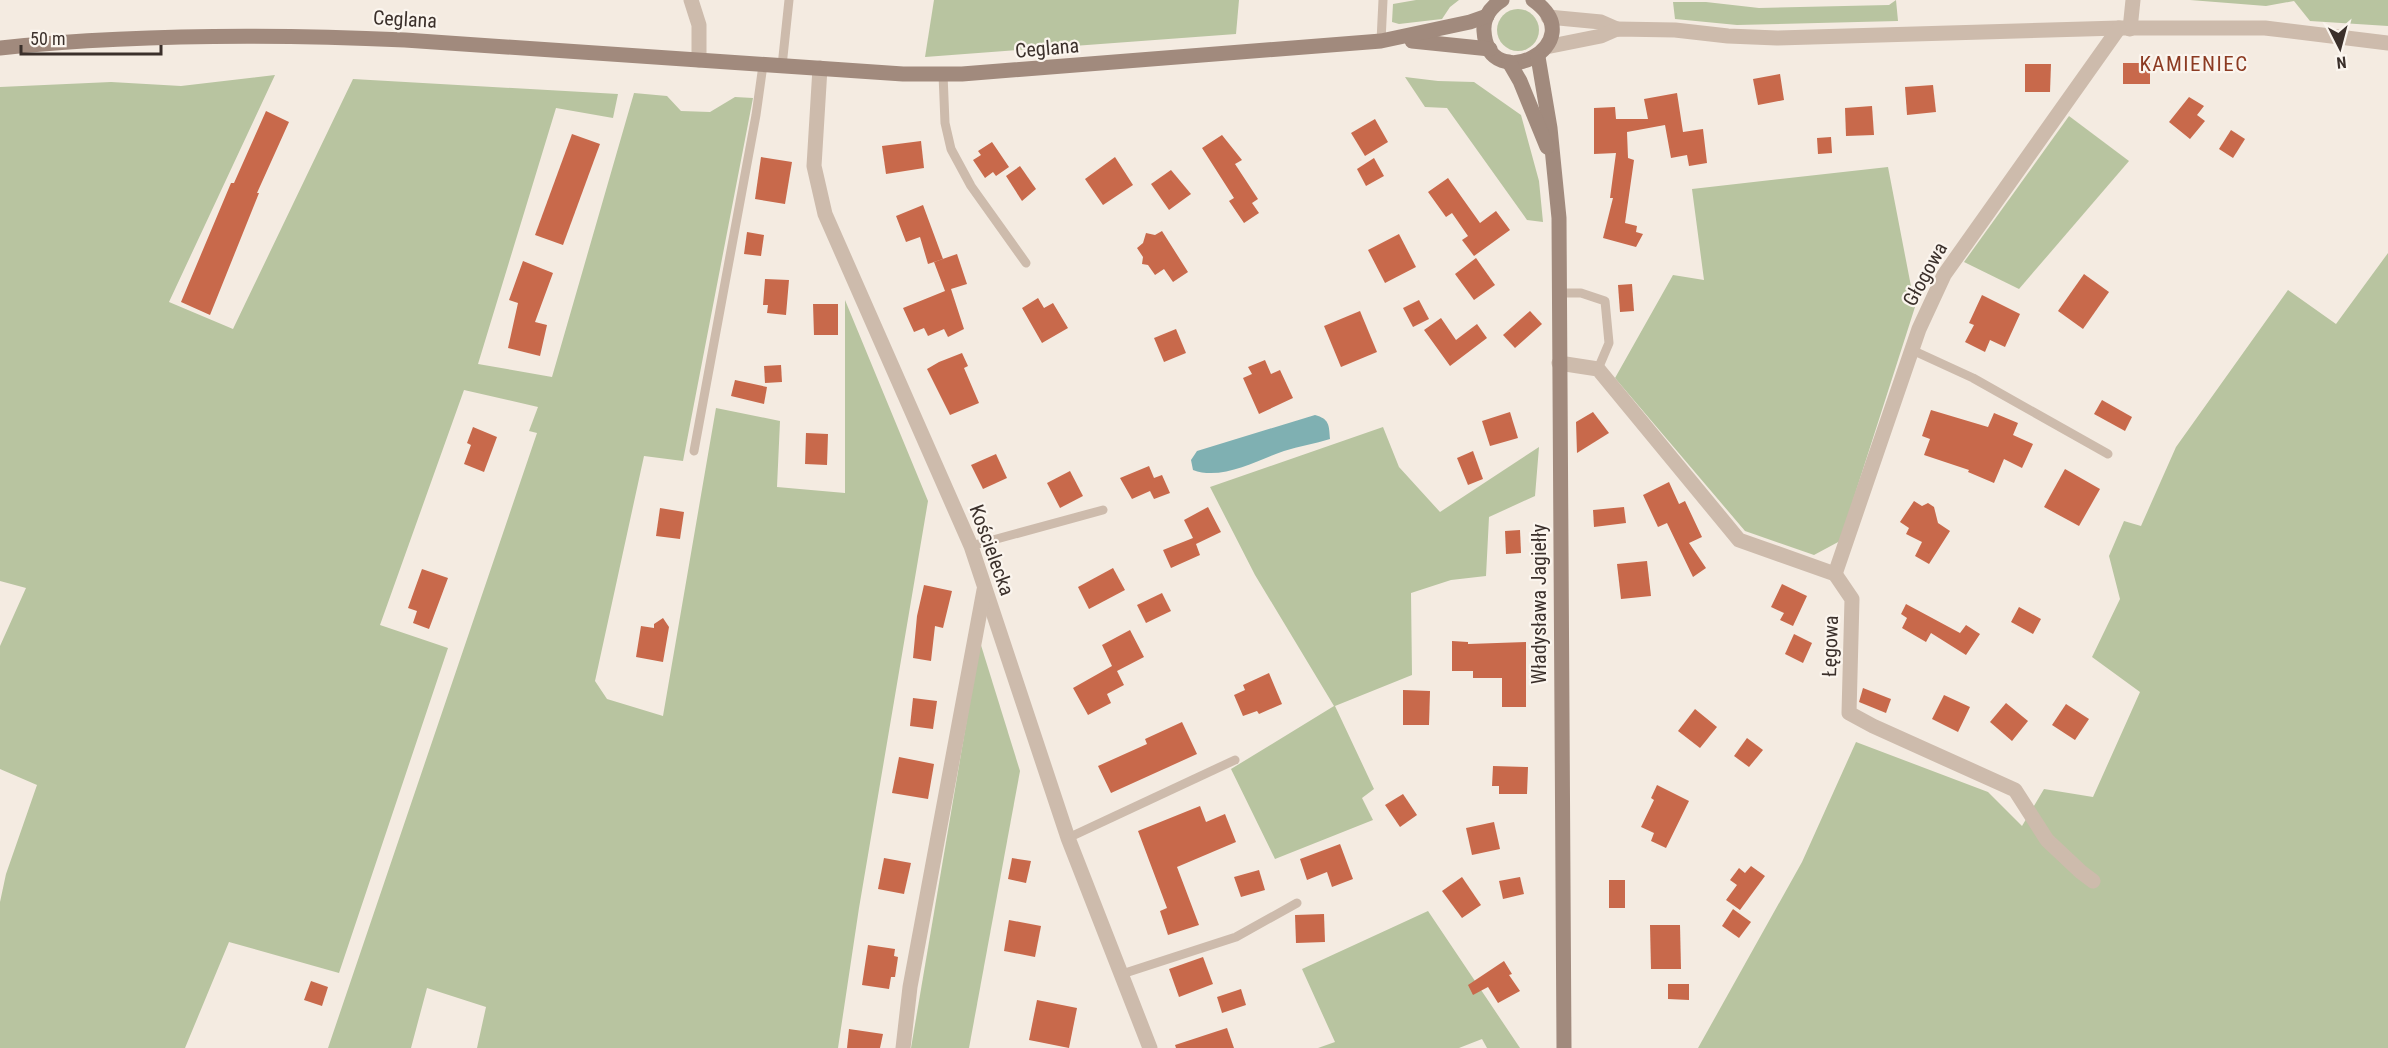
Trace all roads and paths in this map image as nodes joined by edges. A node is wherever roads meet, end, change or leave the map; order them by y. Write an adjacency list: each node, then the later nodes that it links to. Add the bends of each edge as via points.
1 (691, 0): 16 (street, via 699,26)
2 (789, 0): 19 (lane)
3 (1383, 0): 11 (lane)
4 (1502, 0): 7 (street)
5 (2133, 0): 9 (street)
6 (1541, 6): 8 (street); 15 (street, Władysława Jagiełły, via 1551,27)
7 (1487, 16): 10 (street, Ceglana); 14 (street, via 1484,27)
8 (1617, 29): 9 (street, via 1777,38); 15 (street)
9 (2125, 29): 12 (street, via 2265,28); 25 (street, Głogowa, via 1944,275)
10 (1397, 39): 11 (street, Ceglana); 14 (street, Ceglana)
11 (1381, 41): 21 (street, Ceglana)
12 (2388, 43)
13 (0, 48): 16 (street, Ceglana, via 165,38 324,37)
14 (1490, 49): 17 (street)
15 (1542, 52): 17 (street, via 1529,61); 22 (street, Władysława Jagiełły)
16 (699, 60): 18 (street, Ceglana)
17 (1509, 62): 22 (street, Władysława Jagiełły)
18 (763, 65): 19 (street, Ceglana); 28 (lane)
19 (782, 66): 20 (street, Ceglana)
20 (820, 68): 21 (street, Ceglana); 31 (street, Kościelecka, via 814,166 825,214)
21 (943, 74): 23 (lane, via 945,123 951,149 971,186)
22 (1553, 160): 24 (street, Władysława Jagiełły, via 1559,218)
23 (1026, 263)
24 (1559, 293): 26 (street, Władysława Jagiełły); 27 (lane, via 1581,293 1605,301 1609,343)
25 (1912, 350): 29 (lane, via 1973,378); 32 (street, Głogowa)
26 (1558, 363): 27 (street); 41 (street, Władysława Jagiełły)
27 (1598, 369): 32 (street, via 1739,540)
28 (694, 451)
29 (2108, 454)
30 (1103, 510): 31 (lane)
31 (971, 546): 33 (street, Kościelecka)
32 (1835, 574): 36 (street, Łęgowa, via 1852,599 1849,713 2014,790 2047,840)
33 (985, 587): 35 (street, Kościelecka); 39 (street, via 910,987)
34 (1235, 760): 35 (lane)
35 (1068, 838): 38 (street, Kościelecka)
36 (2093, 881)
37 (1297, 903): 38 (lane, via 1236,937)
38 (1122, 974): 40 (street, Kościelecka)
39 (903, 1048)
40 (1150, 1048)
41 (1564, 1048)

